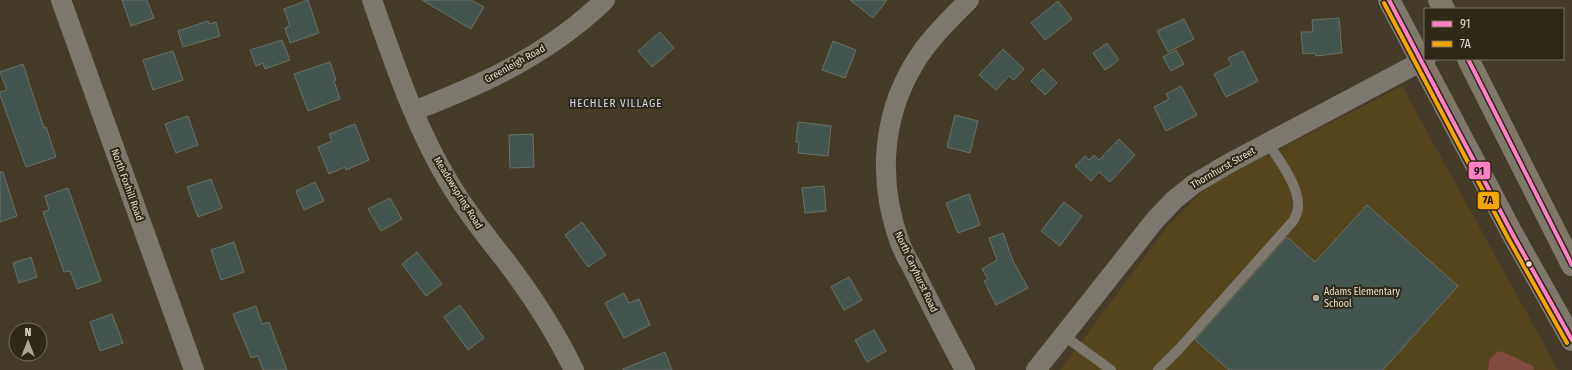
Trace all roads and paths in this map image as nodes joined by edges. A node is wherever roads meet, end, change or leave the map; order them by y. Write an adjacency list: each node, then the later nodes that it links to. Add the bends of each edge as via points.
1 (61, 0): 13 (street, North Foxhill Road)
2 (372, 0): 8 (street, Meadowspring Road)
3 (605, 0): 8 (street, Greenleigh Road, via 564,35 514,67)
4 (969, 0): 15 (street, North Caryhurst Road, via 932,38 908,75 890,122 886,169 892,216 901,243)
5 (1389, 0): 6 (main road)
6 (1423, 60): 9 (street, Thornhurst Street); 12 (main road, via 1513,234)
7 (1469, 60): 10 (main road)
8 (414, 111): 14 (street, Meadowspring Road, via 450,184 538,306)
9 (1268, 143): 11 (street, Thornhurst Street, via 1194,184 1174,200); 18 (lane, via 1292,183 1297,197 1298,209 1294,220)
10 (1572, 265)
11 (1063, 335): 16 (street, Thornhurst Street); 17 (lane)
12 (1572, 340)
13 (194, 370)
14 (574, 370)
15 (965, 370)
16 (1036, 370)
17 (1111, 370)
18 (1158, 370)

